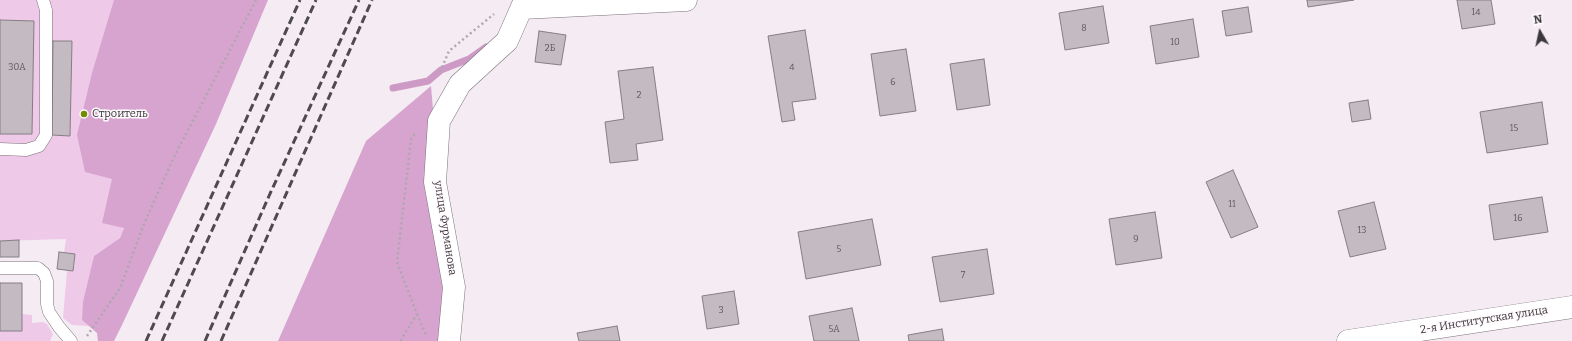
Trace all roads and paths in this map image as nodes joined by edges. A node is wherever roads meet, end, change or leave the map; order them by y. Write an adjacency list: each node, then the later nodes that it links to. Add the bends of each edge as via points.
1 (43, 0): 5 (lane, via 46,10 46,136 39,146 26,150)
2 (256, 0): 10 (path, via 173,159 144,224 120,288)
3 (686, 0): 4 (street)
4 (524, 4): 12 (street, улица Фурманова, via 507,41 460,84 439,121 435,182 454,287)
5 (0, 149)
6 (0, 268): 9 (lane, via 38,268 44,273 49,312)
7 (1572, 307): 13 (street, 2-я Институтская улица)
8 (417, 314): 11 (path)
9 (71, 341)
10 (83, 341)
11 (429, 341)
12 (449, 341)
13 (1352, 341)

